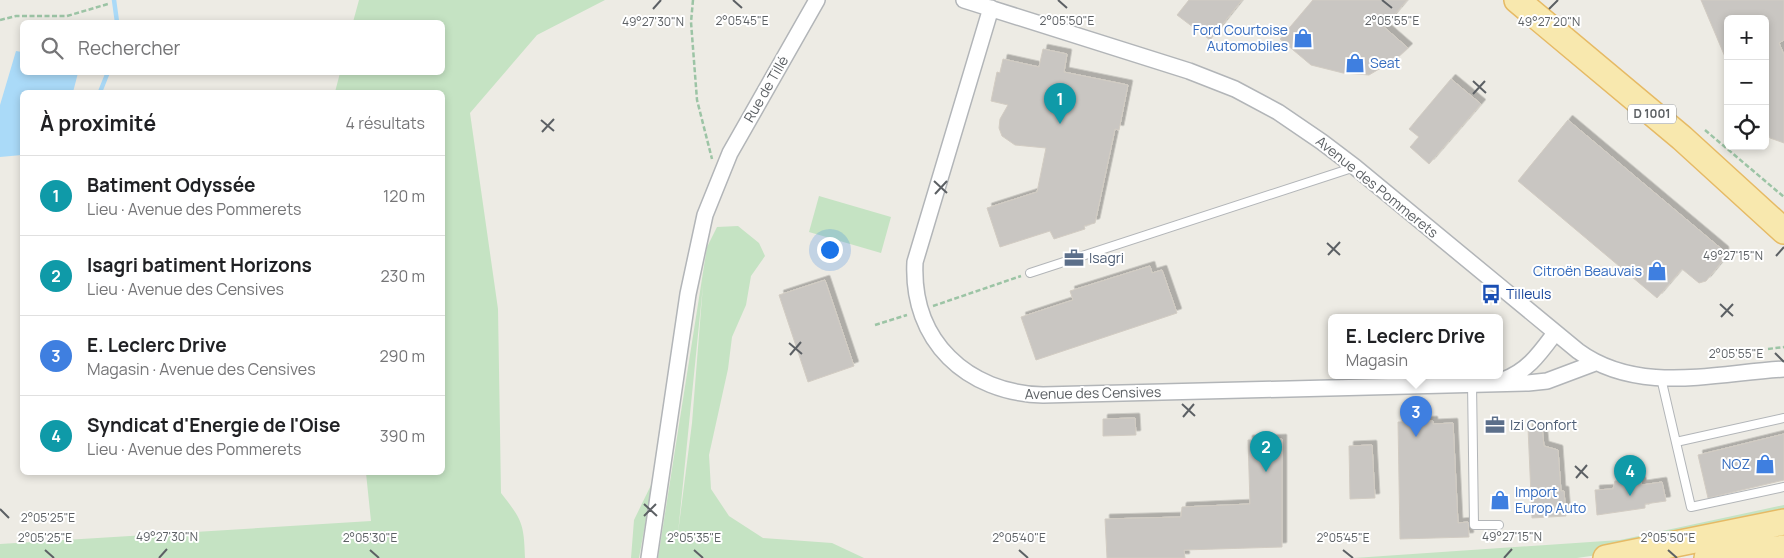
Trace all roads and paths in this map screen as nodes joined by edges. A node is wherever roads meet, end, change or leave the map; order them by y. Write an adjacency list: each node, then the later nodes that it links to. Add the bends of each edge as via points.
1 (693, 0): 10 (path, via 697,100)
2 (817, 0): 10 (street, Rue de Tillé, via 737,140)
3 (964, 0): 7 (street, Avenue des Pommerets)
4 (1517, 0): 12 (main road, D 1001, via 1682,138)
5 (1531, 0): 11 (main road, D 1001)
6 (108, 4): 8 (path, via 67,16 16,16)
7 (991, 8): 9 (street, Avenue des Pommerets, via 1218,82 1278,112); 14 (street, Avenue des Censives, via 917,251 915,284)
8 (0, 20)
9 (1355, 167): 13 (lane); 16 (street, Avenue des Pommerets)
10 (718, 180): 30 (street, Rue de Tillé, via 705,215 691,275)
11 (1784, 213)
12 (1784, 231)
13 (1030, 273): 14 (path)
14 (921, 310): 15 (path); 23 (street, Avenue des Censives, via 937,343 963,370 993,388 1018,393 1043,395)
15 (875, 325)
16 (1555, 333): 19 (street, Avenue des Pommerets); 22 (street, Avenue des Censives, via 1529,366 1515,376)
17 (1784, 347): 18 (path)
18 (1768, 349)
19 (1595, 363): 21 (street, Avenue des Pommerets, via 1616,372); 22 (street, Avenue des Censives, via 1547,381)
20 (1779, 368): 21 (street, Avenue des Pommerets)
21 (1661, 378): 25 (lane)
22 (1497, 382): 23 (street, Avenue des Censives)
23 (1472, 383): 28 (lane, via 1474,525)
24 (1784, 418): 25 (lane)
25 (1676, 442): 26 (lane, via 1691,507)
26 (1784, 487)
27 (1784, 522): 31 (main road)
28 (1499, 525)
29 (1784, 548): 32 (main road)
30 (650, 554)
31 (1606, 558)
32 (1707, 558)

